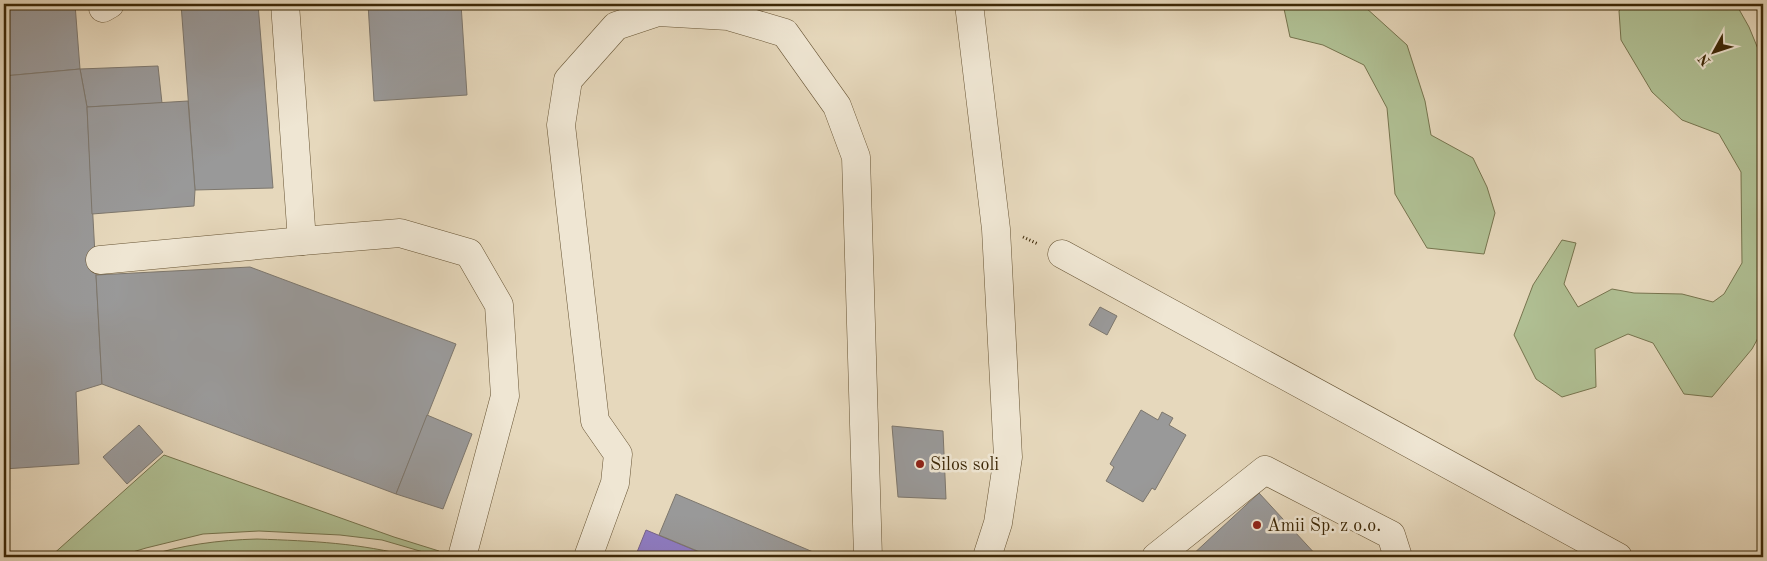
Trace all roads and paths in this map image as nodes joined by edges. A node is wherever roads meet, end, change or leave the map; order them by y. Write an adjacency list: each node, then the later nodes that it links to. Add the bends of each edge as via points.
1 (286, 4): 4 (lane)
2 (969, 4): 3 (lane)
3 (996, 228): 5 (path); 10 (lane, via 1008,457 998,523)
4 (302, 241): 6 (lane); 7 (lane, via 400,233 469,253 499,305 505,396)
5 (1062, 254): 13 (lane)
6 (100, 260)
7 (462, 557)
8 (588, 557): 9 (lane, via 614,483 618,454 595,421 561,125 568,80 616,26 658,12 728,16 785,34 837,106 856,157)
9 (868, 557)
10 (987, 557)
11 (1156, 557): 12 (lane, via 1265,470 1391,535)
12 (1398, 557)
13 (1618, 557)

